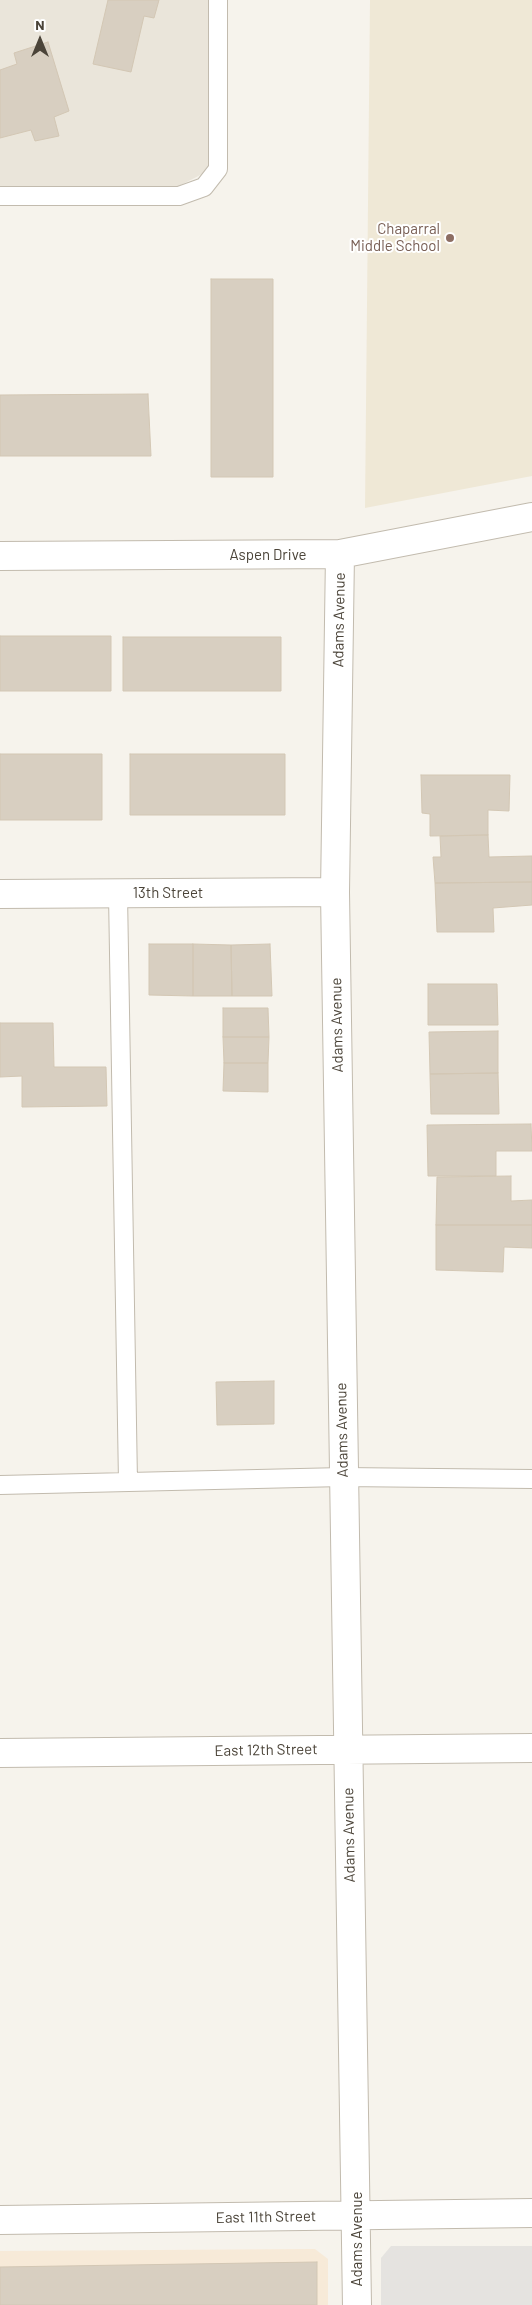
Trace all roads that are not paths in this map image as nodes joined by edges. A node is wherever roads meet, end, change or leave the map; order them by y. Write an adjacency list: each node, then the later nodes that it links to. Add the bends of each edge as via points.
1 (218, 0): 2 (lane, via 218,169 204,188 179,196)
2 (0, 196)
3 (532, 517): 4 (street, Aspen Drive)
4 (340, 554): 5 (street, Aspen Drive); 6 (street, Adams Avenue)
5 (0, 556)
6 (335, 892): 8 (street, 13th Street); 9 (street, Adams Avenue)
7 (0, 894): 8 (street, 13th Street)
8 (118, 894): 11 (lane)
9 (343, 1477): 10 (lane); 11 (lane); 14 (street, Adams Avenue)
10 (532, 1479)
11 (128, 1482): 12 (lane)
12 (0, 1484)
13 (532, 1748): 14 (street, East 12th Street)
14 (347, 1749): 15 (street, East 12th Street); 17 (street, Adams Avenue)
15 (0, 1753)
16 (532, 2213): 17 (street, East 11th Street)
17 (357, 2216): 18 (street, East 11th Street); 19 (street, Adams Avenue)
18 (0, 2220)
19 (357, 2305)

